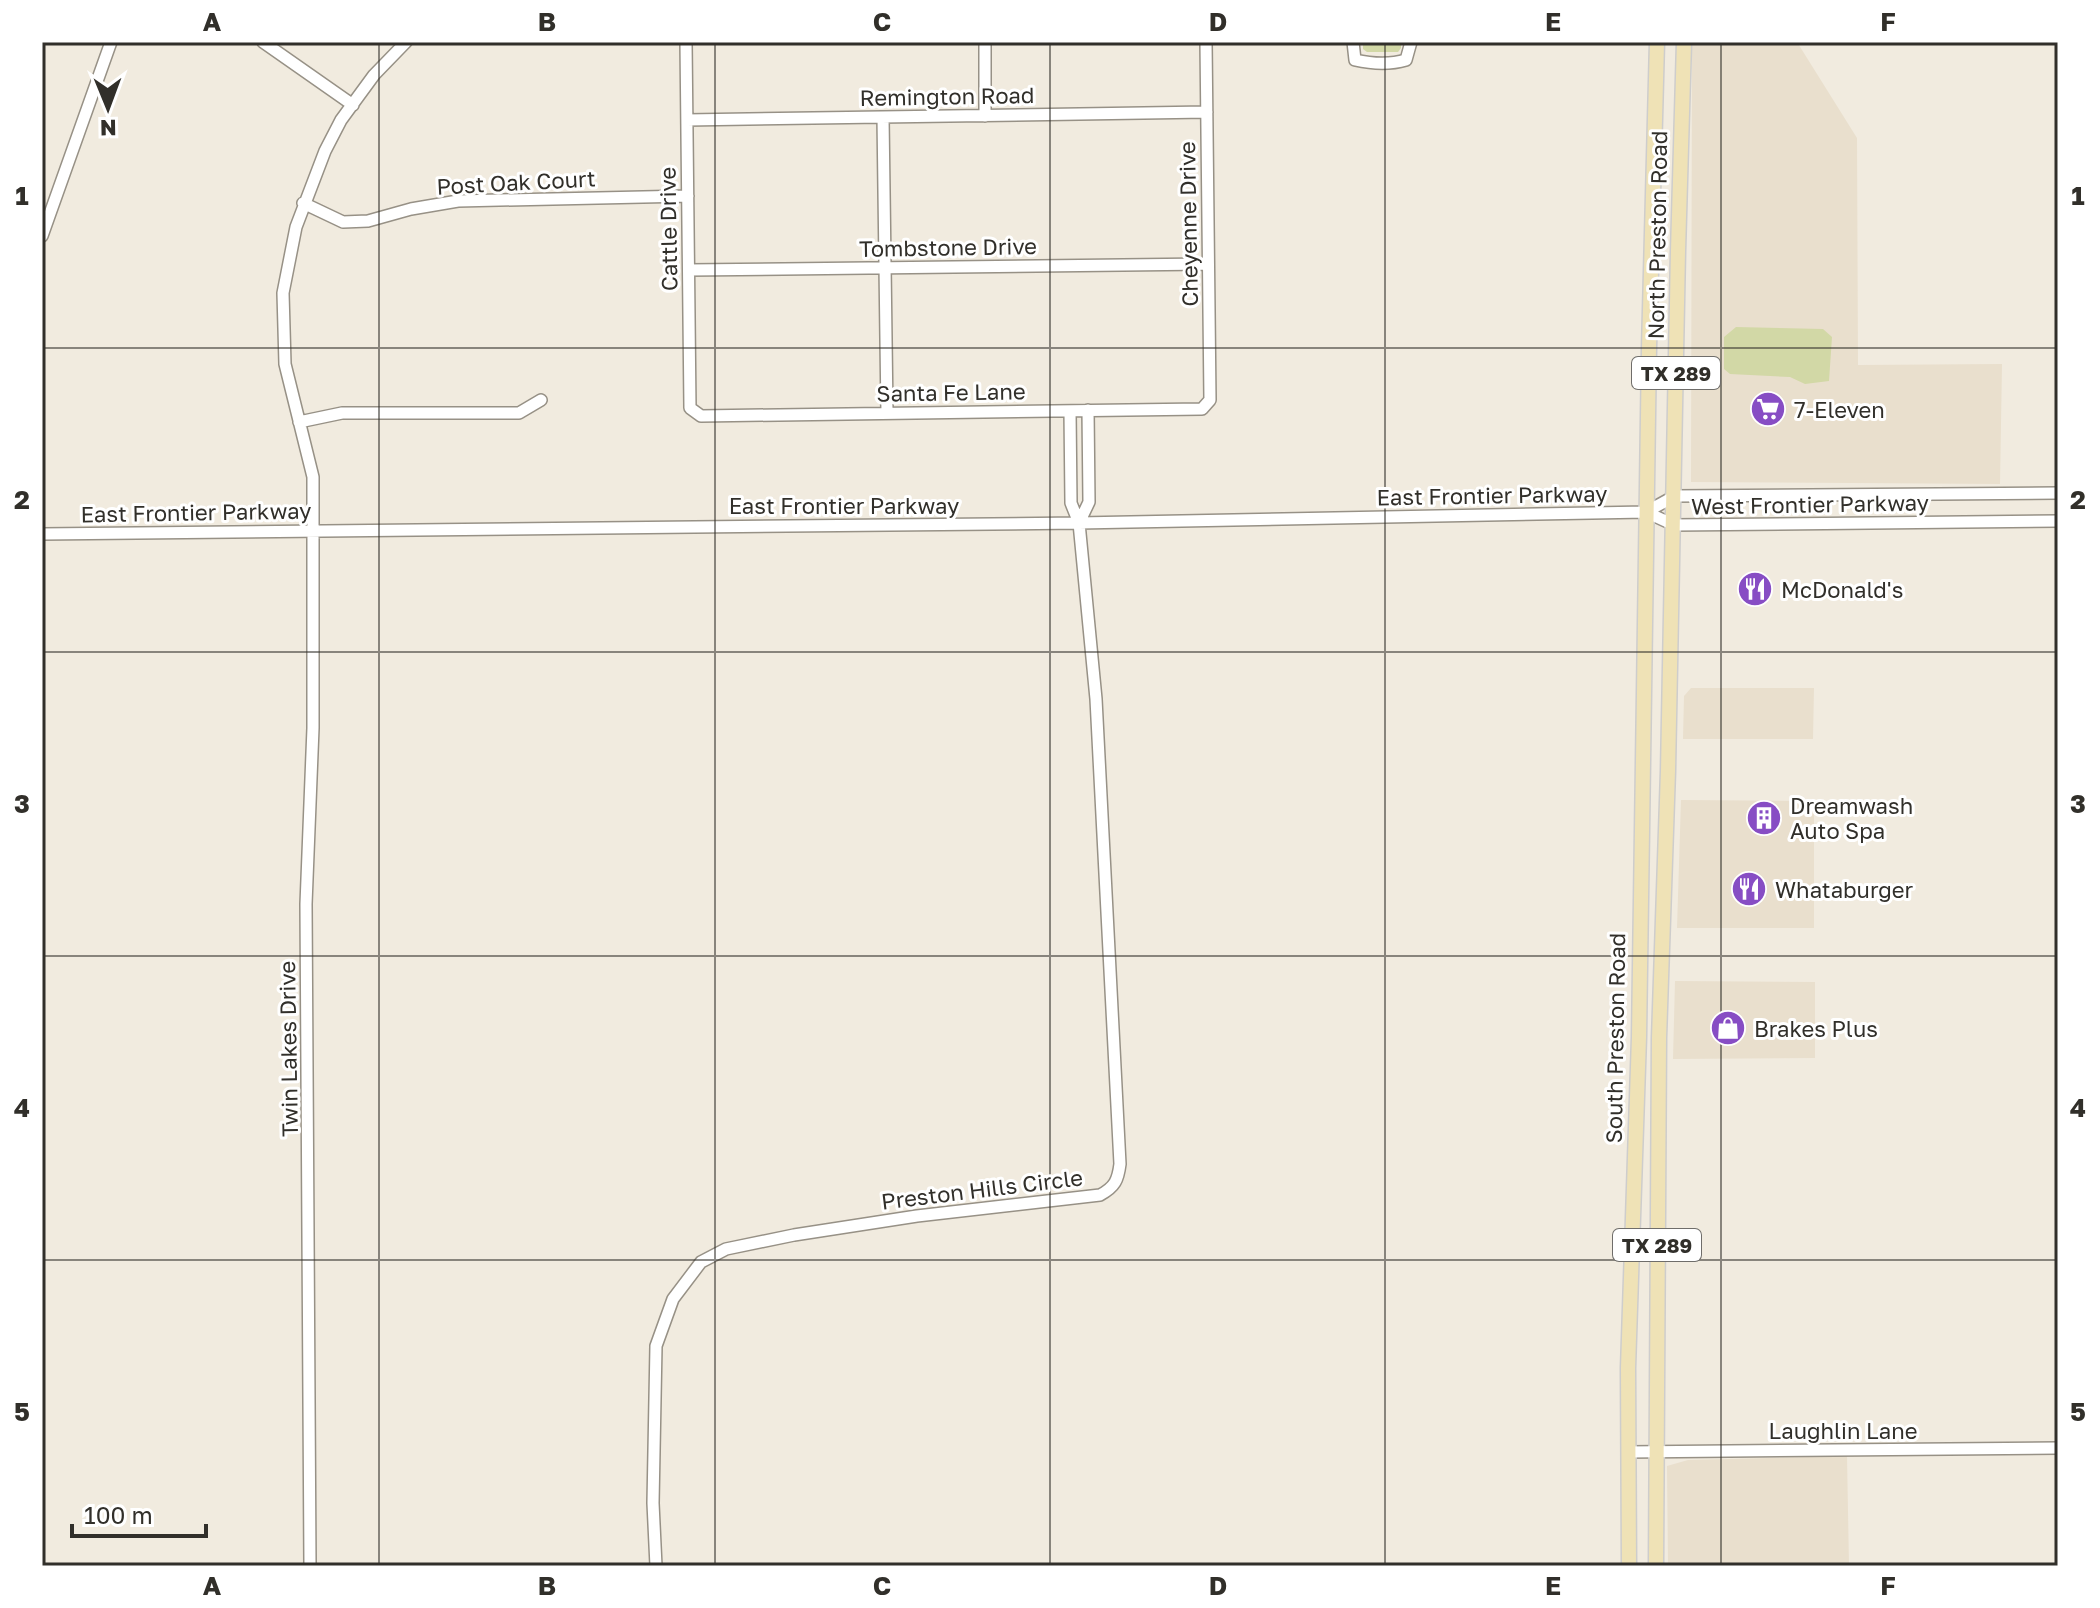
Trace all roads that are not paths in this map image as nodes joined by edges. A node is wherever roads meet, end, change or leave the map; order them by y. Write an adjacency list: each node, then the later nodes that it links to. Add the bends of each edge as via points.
1 (111, 42): 20 (street)
2 (263, 42): 11 (street)
3 (406, 42): 11 (street, Twin Lakes Drive)
4 (686, 42): 15 (street, Cattle Drive)
5 (985, 42): 13 (street)
6 (1206, 42): 12 (street, Cheyenne Drive)
7 (1353, 42): 8 (street, via 1355,60 1395,63 1406,60)
8 (1411, 42)
9 (1657, 42): 16 (main road, North Preston Road / TX 289)
10 (1684, 42): 17 (main road, North Preston Road / TX 289)
11 (353, 105): 19 (street, Twin Lakes Drive, via 330,141)
12 (1207, 112): 13 (street, Remington Road); 21 (street, Cheyenne Drive)
13 (985, 116): 14 (street, Remington Road)
14 (883, 117): 15 (street, Remington Road); 22 (street)
15 (687, 120): 18 (street, Cattle Drive)
16 (1653, 159): 17 (main road); 33 (main road, North Preston Road / TX 289)
17 (1680, 160): 32 (main road, North Preston Road / TX 289)
18 (688, 196): 19 (street, Post Oak Court, via 458,201 356,222 343,222); 23 (street, Cattle Drive)
19 (303, 203): 30 (street, Twin Lakes Drive, via 290,247 282,308 285,364)
20 (42, 236)
21 (1208, 264): 22 (street, Tombstone Drive); 25 (street, Cheyenne Drive)
22 (885, 268): 23 (street, Tombstone Drive); 29 (street)
23 (689, 270): 28 (street, Cattle Drive, via 690,408)
24 (541, 400): 30 (street, via 519,413 342,413)
25 (1207, 405): 26 (street, Santa Fe Lane)
26 (1088, 410): 27 (street, Santa Fe Lane); 35 (street, via 1089,502)
27 (1070, 411): 29 (street, Santa Fe Lane); 35 (street, via 1071,503)
28 (695, 413): 29 (street, Santa Fe Lane)
29 (887, 413)
30 (299, 422): 37 (street, Twin Lakes Drive, via 313,477)
31 (2058, 493): 32 (street, West Frontier Parkway)
32 (1675, 496): 33 (street, West Frontier Parkway); 36 (main road, North Preston Road / TX 289)
33 (1646, 512): 35 (street, East Frontier Parkway); 36 (street, West Frontier Parkway); 40 (main road, South Preston Road / TX 289)
34 (2058, 521): 36 (street, West Frontier Parkway)
35 (1079, 523): 37 (street, East Frontier Parkway); 43 (street, Preston Hills Circle, via 1096,699 1118,1179 1113,1188 1091,1196 794,1235 726,1249 701,1262 673,1299 656,1346)
36 (1674, 525): 41 (main road, South Preston Road / TX 289, via 1659,1024)
37 (311, 531): 38 (street, East Frontier Parkway); 42 (street, Twin Lakes Drive, via 313,728 306,904)
38 (42, 534)
39 (2058, 1448): 41 (street, Laughlin Lane)
40 (1628, 1452): 41 (street, Laughlin Lane); 44 (main road, South Preston Road / TX 289)
41 (1655, 1452): 45 (main road, South Preston Road / TX 289)
42 (310, 1566)
43 (656, 1566)
44 (1629, 1566)
45 (1656, 1566)

